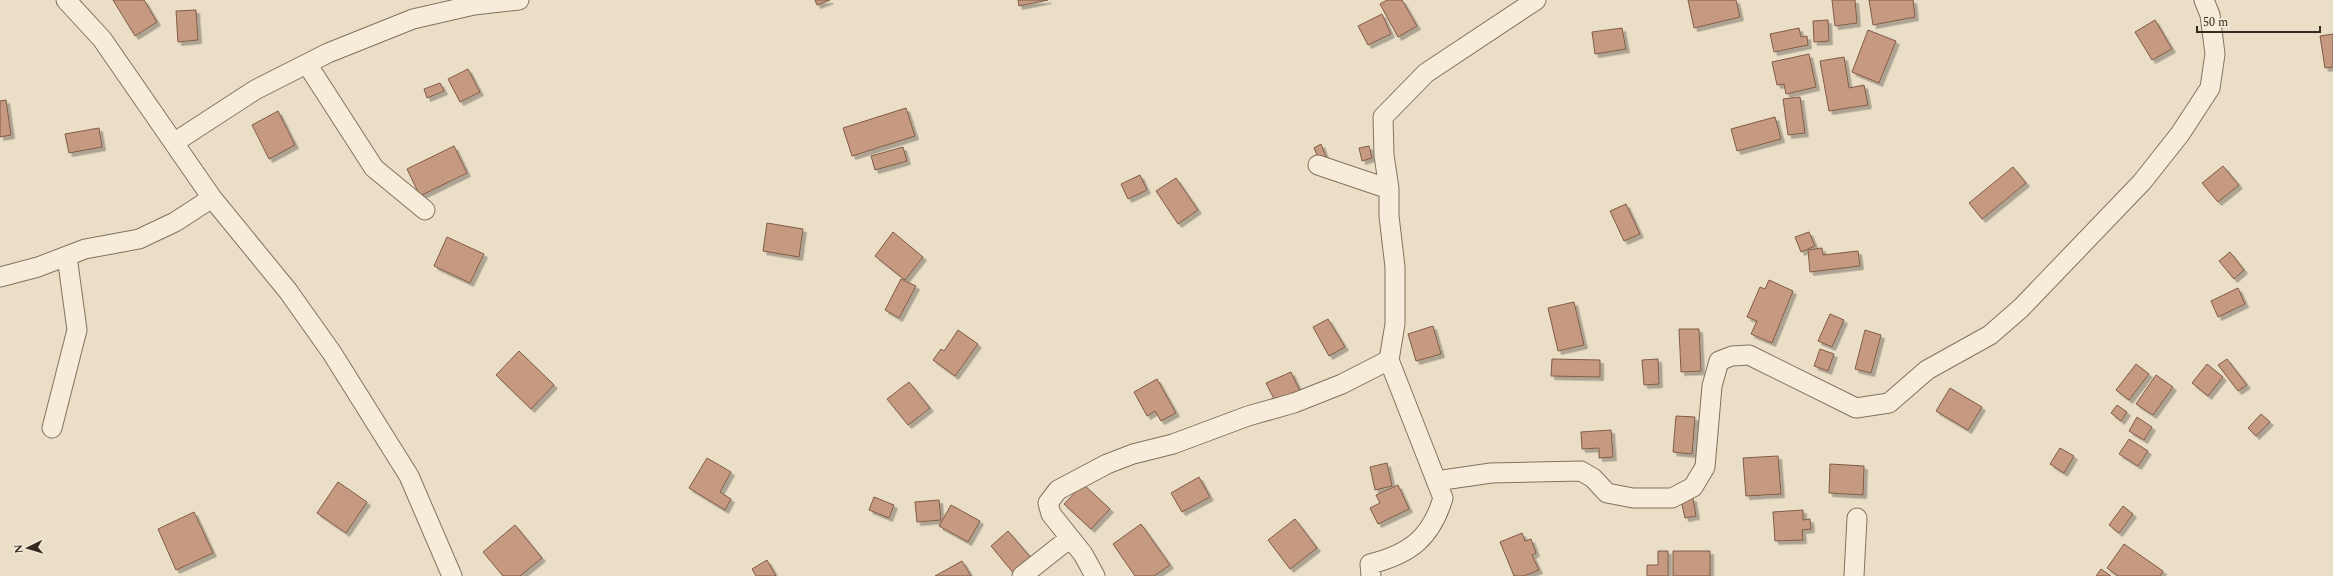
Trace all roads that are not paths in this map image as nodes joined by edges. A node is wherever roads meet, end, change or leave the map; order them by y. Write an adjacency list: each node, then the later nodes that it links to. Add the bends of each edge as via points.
1 (66, 0): 6 (street, via 102,39)
2 (519, 0): 5 (street, via 474,5 413,19)
3 (1536, 0): 8 (street, via 1426,73 1383,116 1384,155)
4 (2204, 0): 15 (street, via 2210,15 2215,54 2210,88 2180,134 2142,182 2021,308 1990,335 1927,370 1889,403 1856,408 1749,355 1732,356 1719,362 1712,386 1705,467 1693,487 1672,498 1633,498 1607,493 1581,470 1491,473)
5 (307, 64): 6 (street, via 255,90); 10 (street, via 374,168)
6 (174, 142): 9 (street)
7 (1318, 166): 8 (street)
8 (1389, 189): 13 (street, via 1389,216 1395,267 1395,324)
9 (212, 198): 11 (street, via 176,222 139,239 85,249); 18 (street, via 288,291 332,353 409,476)
10 (425, 210)
11 (67, 256): 12 (street); 14 (street, via 76,330)
12 (0, 277)
13 (1389, 360): 15 (street); 17 (street, via 1342,384 1294,403 1248,416 1173,444 1132,454 1080,477 1058,490 1048,503 1051,514)
14 (52, 428)
15 (1436, 481): 21 (street, via 1443,498 1428,530 1419,541 1395,558 1370,564)
16 (1858, 518): 22 (street)
17 (1070, 538): 19 (street); 20 (street, via 1083,554)
18 (452, 576)
19 (1022, 576)
20 (1095, 576)
21 (1372, 576)
22 (1854, 576)

